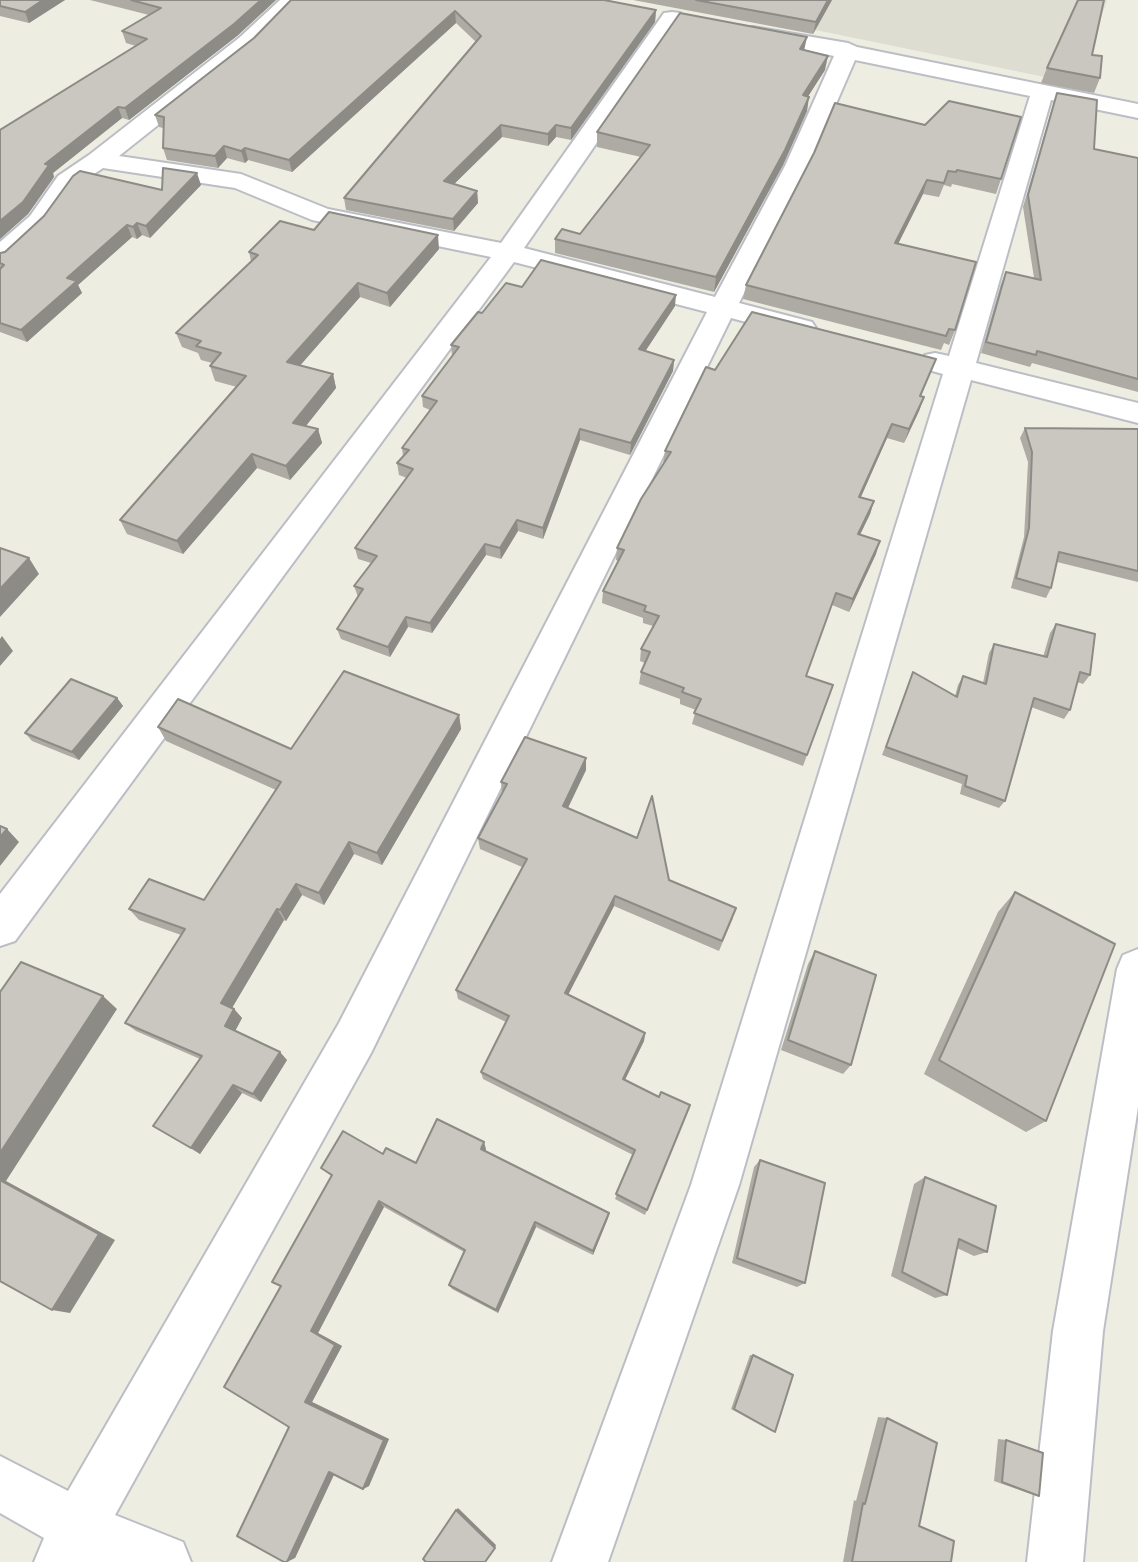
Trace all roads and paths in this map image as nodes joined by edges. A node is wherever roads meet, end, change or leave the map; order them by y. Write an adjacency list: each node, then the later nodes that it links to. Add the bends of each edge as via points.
1 (292, 0): 7 (street, via 247,43)
2 (672, 18): 8 (street)
3 (726, 28): 4 (street)
4 (848, 50): 5 (street); 16 (street, via 797,166 355,1038)
5 (1042, 93): 6 (street); 18 (street, via 715,1185)
6 (1138, 111)
7 (98, 160): 8 (street, via 241,181 321,215); 9 (street, via 67,181 39,221)
8 (508, 252): 10 (street); 13 (street)
9 (0, 257)
10 (827, 334)
11 (906, 354): 12 (street)
12 (1138, 413)
13 (0, 927)
14 (1138, 969): 19 (street, via 1078,1331)
15 (0, 1483): 16 (street)
16 (70, 1545): 17 (street)
17 (163, 1562)
18 (580, 1562)
19 (1055, 1562)

